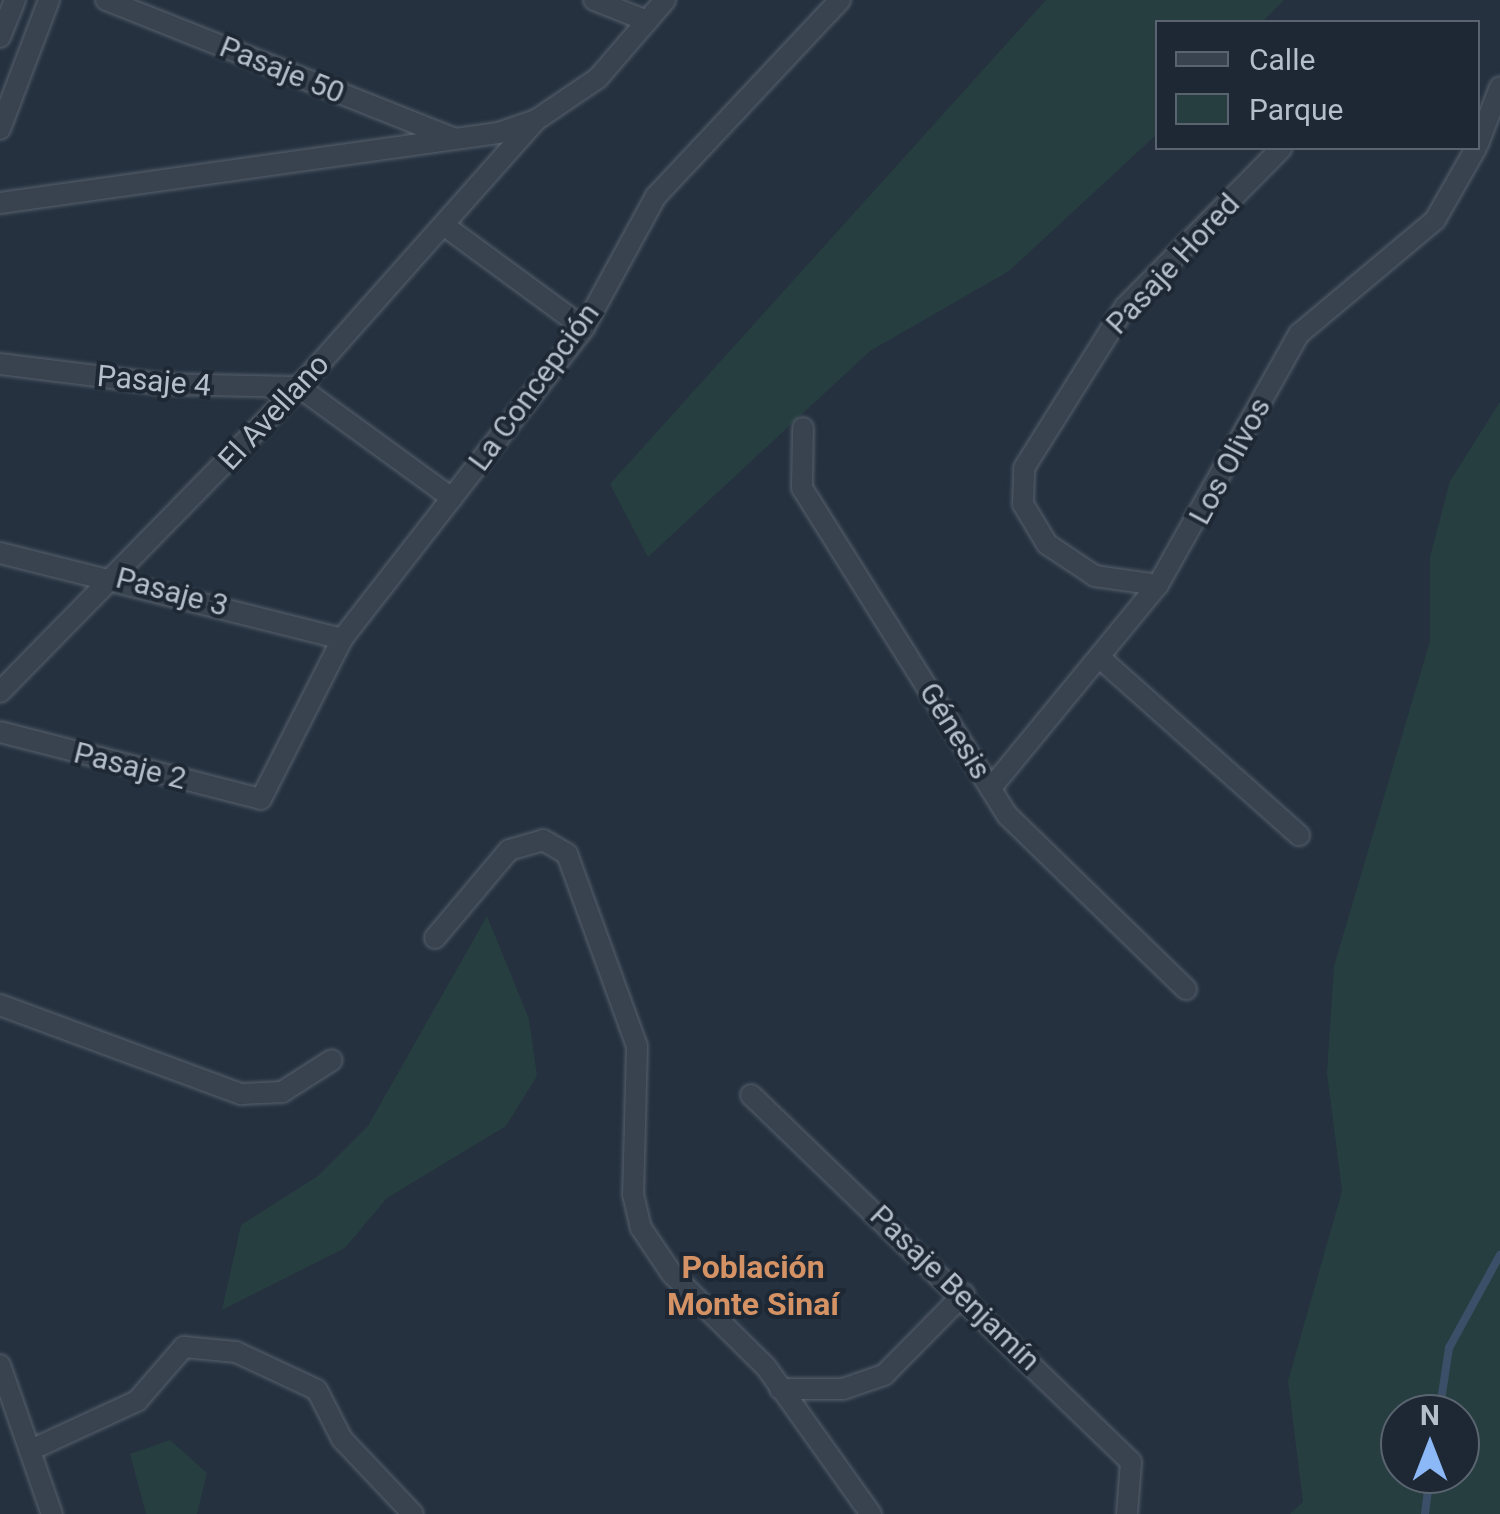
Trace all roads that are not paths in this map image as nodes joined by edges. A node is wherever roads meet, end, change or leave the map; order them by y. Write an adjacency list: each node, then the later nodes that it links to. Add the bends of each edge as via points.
1 (15, 0): 8 (street)
2 (50, 0): 11 (street)
3 (106, 0): 13 (street, Pasaje 50)
4 (594, 0): 7 (street)
5 (665, 0): 7 (street, El Avellano)
6 (840, 0): 18 (street, La Concepción, via 656,196)
7 (648, 21): 10 (street, El Avellano, via 598,78)
8 (0, 36)
9 (1500, 86): 12 (street, Los Olivos)
10 (536, 120): 13 (street, El Avellano); 17 (street, El Avellano)
11 (0, 129)
12 (1480, 138)
13 (458, 140): 16 (street, El Avellano)
14 (1280, 150): 25 (street, Pasaje Hored, via 1125,307 1024,468 1023,504 1048,544 1095,576)
15 (1475, 150): 25 (street, Los Olivos, via 1435,220 1300,334)
16 (0, 203)
17 (445, 226): 18 (street); 20 (street, El Avellano)
18 (584, 328): 22 (street, La Concepción)
19 (0, 364): 20 (street, Pasaje 4, via 161,384)
20 (299, 387): 22 (street); 24 (street, El Avellano)
21 (803, 428): 30 (street, Génesis, via 802,488)
22 (452, 498): 26 (street, La Concepción)
23 (0, 553): 24 (street, Pasaje 3)
24 (120, 576): 26 (street, Pasaje 3); 28 (street, El Avellano)
25 (1158, 585): 27 (street, Los Olivos)
26 (342, 639): 31 (street, La Concepción)
27 (1099, 657): 30 (street, Los Olivos); 32 (street)
28 (0, 692)
29 (0, 732): 31 (street, Pasaje 2)
30 (991, 788): 34 (street, Génesis)
31 (261, 799)
32 (1300, 834)
33 (435, 938): 40 (street, via 509,850 544,840 567,854 638,1046 633,1194 641,1228)
34 (1186, 988)
35 (0, 1005): 36 (street, via 241,1094 282,1092)
36 (332, 1060)
37 (751, 1095): 38 (street, Pasaje Benjamín)
38 (964, 1294): 40 (street, via 884,1375 843,1389); 42 (street, Pasaje Benjamín, via 1131,1462)
39 (0, 1365): 41 (street)
40 (780, 1389): 45 (street)
41 (33, 1449): 43 (street); 44 (street, via 138,1401 184,1347 236,1352 317,1390 342,1439)
42 (1130, 1505)
43 (52, 1514)
44 (413, 1514)
45 (871, 1514)

